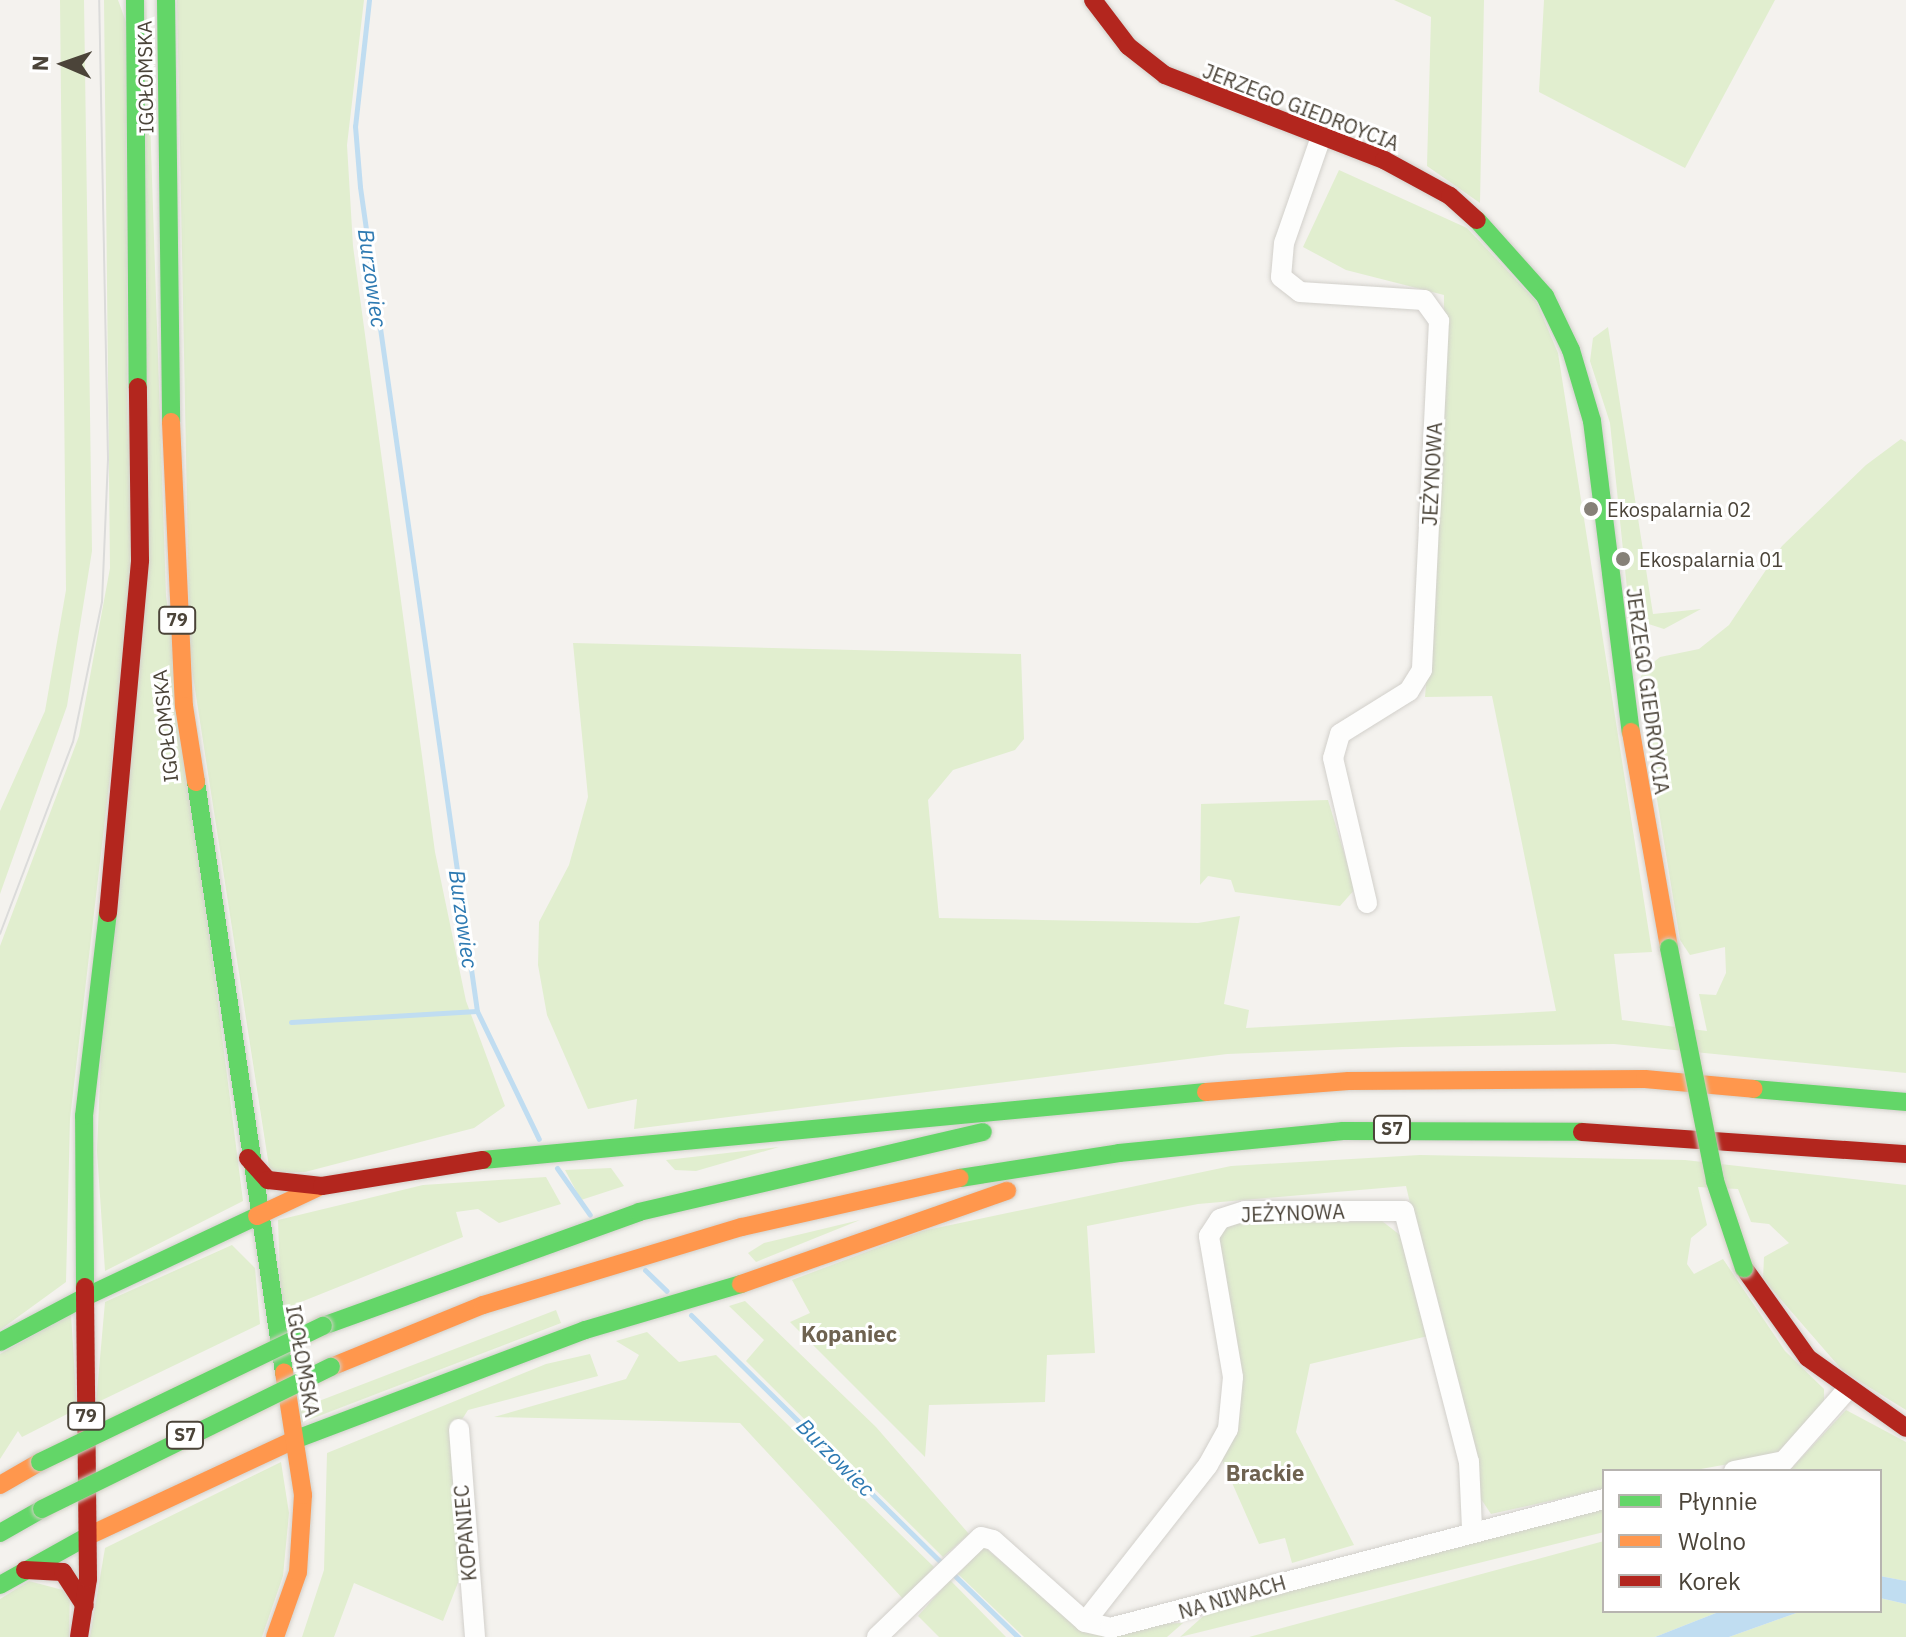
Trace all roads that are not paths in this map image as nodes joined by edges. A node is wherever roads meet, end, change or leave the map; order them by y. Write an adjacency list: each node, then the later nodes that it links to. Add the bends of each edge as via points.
1 (135, 0): 13 (main road, IGOŁOMSKA / 79, via 140,560 124,778 84,1105)
2 (166, 0): 10 (main road, IGOŁOMSKA / 79, via 178,626 196,813)
3 (1093, 0): 4 (main road, JERZEGO GIEDROYCIA, via 1128,46 1165,75)
4 (1321, 137): 5 (street, JEŻYNOWA, via 1284,243 1281,277 1300,292 1424,300 1439,321 1422,670 1409,691 1340,734 1333,758); 15 (main road, JERZEGO GIEDROYCIA, bridge, via 1450,196 1512,253 1563,330 1592,421 1630,732 1715,1181 1744,1268 1788,1337)
5 (1367, 903)
6 (1131, 1100): 7 (main road, S7, via 1349,1081 1551,1078); 11 (main road, via 968,1110 659,1146 435,1165); 20 (main road, S7, bridge, via 712,1194 472,1268 323,1326)
7 (1906, 1102)
8 (1119, 1153): 9 (main road, S7, via 1343,1131 1523,1128); 18 (main road, via 776,1273 585,1330); 23 (main road, S7, bridge, via 946,1181 742,1227 483,1305 331,1367)
9 (1906, 1154)
10 (248, 1158): 11 (main road, via 268,1180); 12 (main road, IGOŁOMSKA / 79)
11 (322, 1186): 12 (main road)
12 (257, 1216): 13 (main road); 18 (main road, IGOŁOMSKA / 79)
13 (85, 1297): 14 (main road); 24 (main road, 79)
14 (0, 1342)
15 (1846, 1391): 16 (main road, JERZEGO GIEDROYCIA); 19 (street, via 1784,1461)
16 (1906, 1428)
17 (459, 1429): 31 (street, KOPANIEC)
18 (294, 1440): 24 (main road); 30 (main road, 79, via 302,1533 294,1587)
19 (1744, 1469)
20 (0, 1485)
21 (1602, 1499): 22 (street, NA NIWACH)
22 (1472, 1528): 28 (street, NA NIWACH, via 1124,1627); 28 (street, JEŻYNOWA, via 1469,1462 1404,1211 1245,1211 1220,1219 1209,1236 1233,1377 1228,1429 1208,1465)
23 (0, 1533)
24 (88, 1536): 25 (main road); 27 (main road, 79)
25 (25, 1570): 26 (main road); 27 (main road, via 63,1572)
26 (0, 1585)
27 (85, 1606): 29 (main road, 79)
28 (1085, 1622): 32 (street, via 993,1540 974,1542)
29 (79, 1637)
30 (275, 1637)
31 (475, 1637)
32 (877, 1637)

